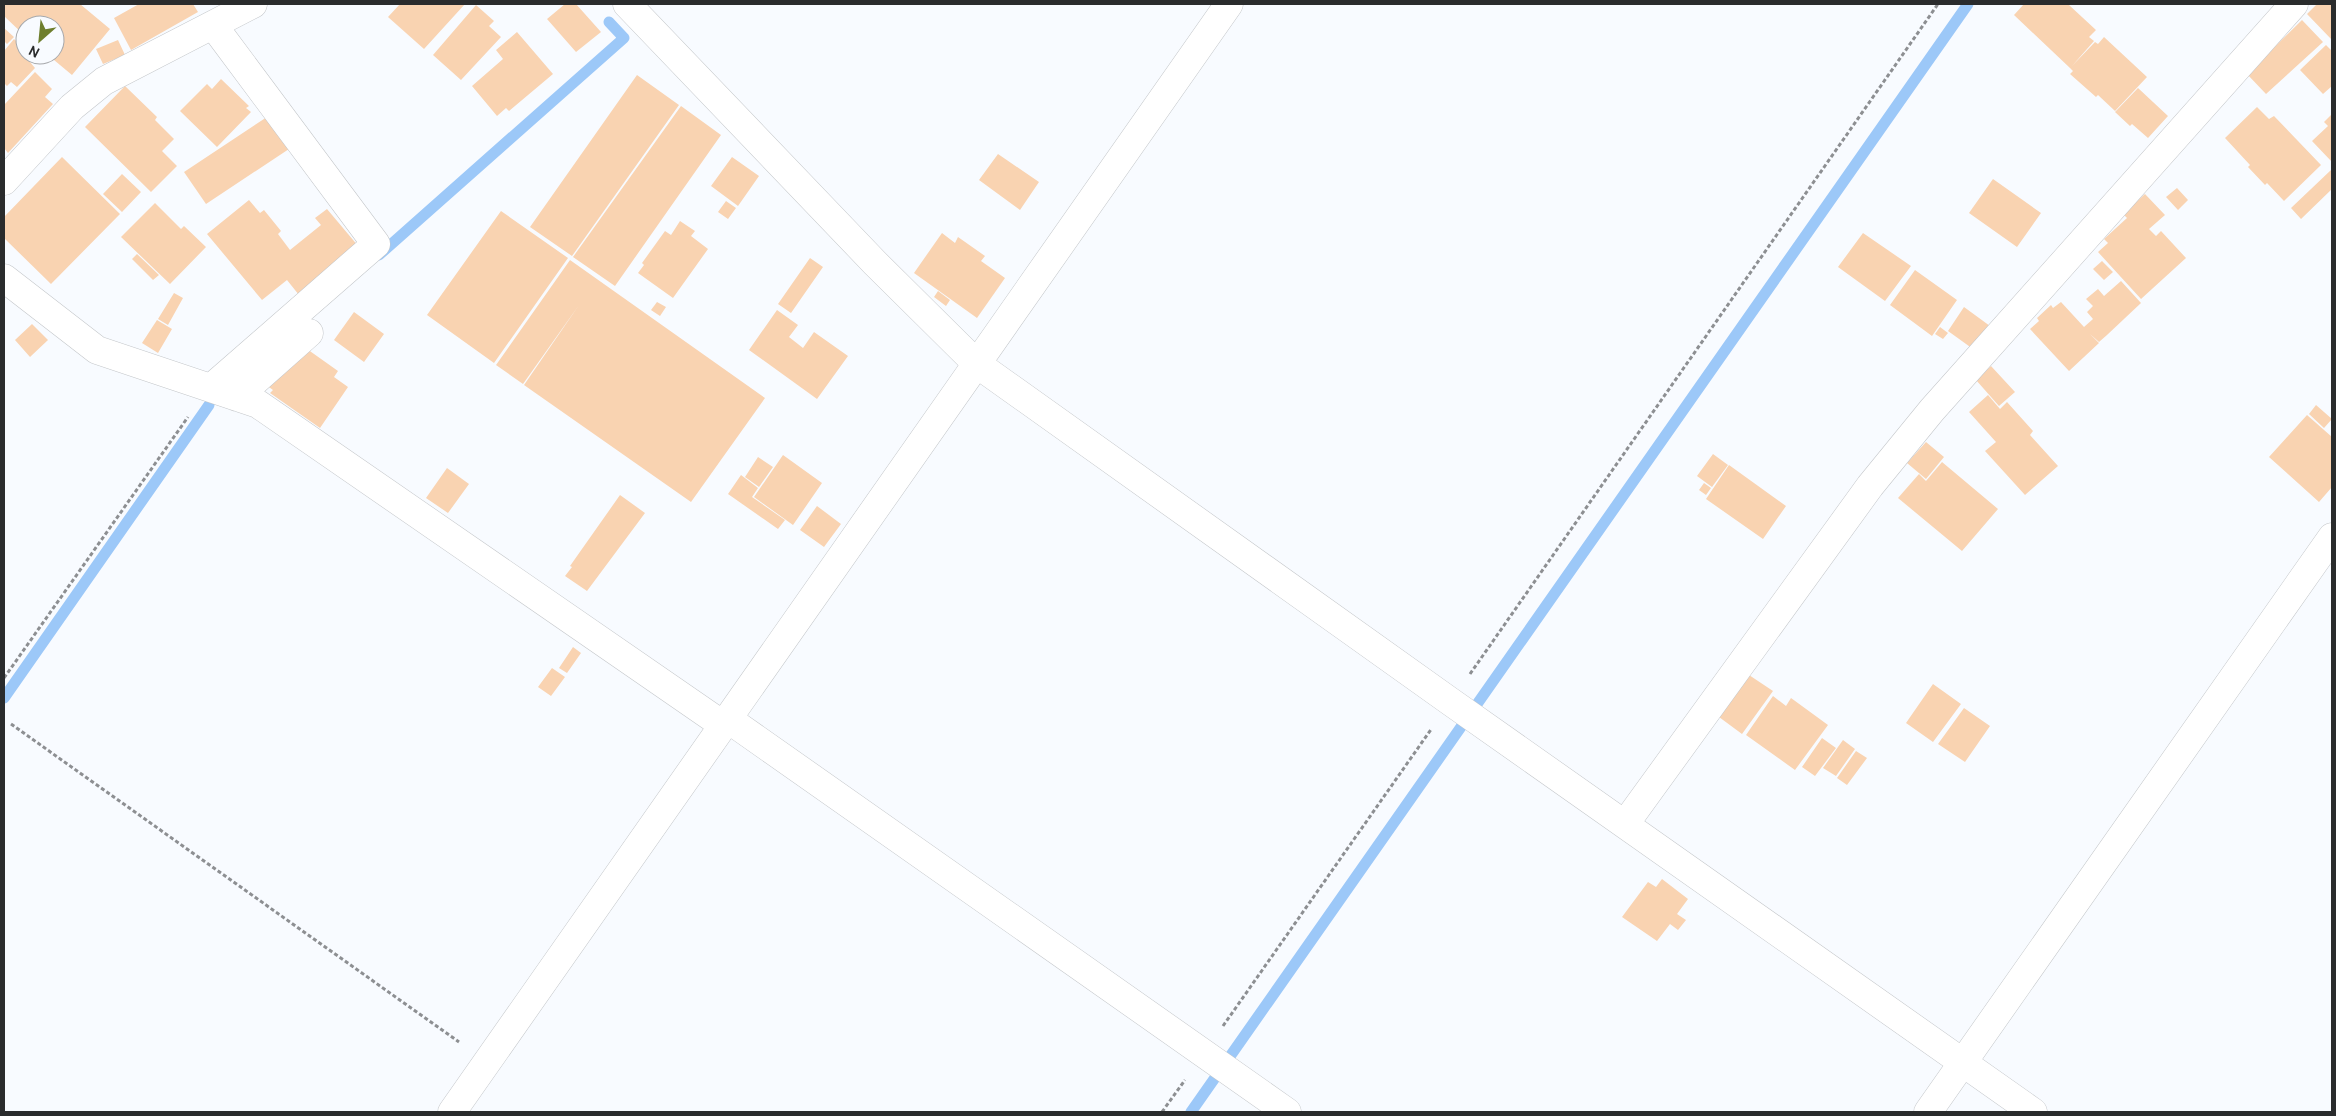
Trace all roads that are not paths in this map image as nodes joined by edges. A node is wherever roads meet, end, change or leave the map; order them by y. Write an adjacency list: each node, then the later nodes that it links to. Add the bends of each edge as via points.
1 (253, 4): 5 (street)
2 (627, 4): 9 (street)
3 (1230, 4): 9 (street)
4 (2294, 4): 14 (street, via 1932,410 1870,486)
5 (213, 25): 6 (street, via 104,81 72,107); 10 (street, via 376,244)
6 (4, 182)
7 (4, 278): 10 (street, via 97,350)
8 (309, 333): 11 (street)
9 (977, 364): 13 (street); 14 (street)
10 (211, 388): 11 (street)
11 (237, 397): 13 (street, via 258,404)
12 (2332, 538): 15 (street)
13 (726, 722): 16 (street); 17 (street)
14 (1625, 824): 15 (street)
15 (1962, 1063): 18 (street); 19 (street)
16 (452, 1112)
17 (1287, 1112)
18 (1928, 1112)
19 (2033, 1112)

